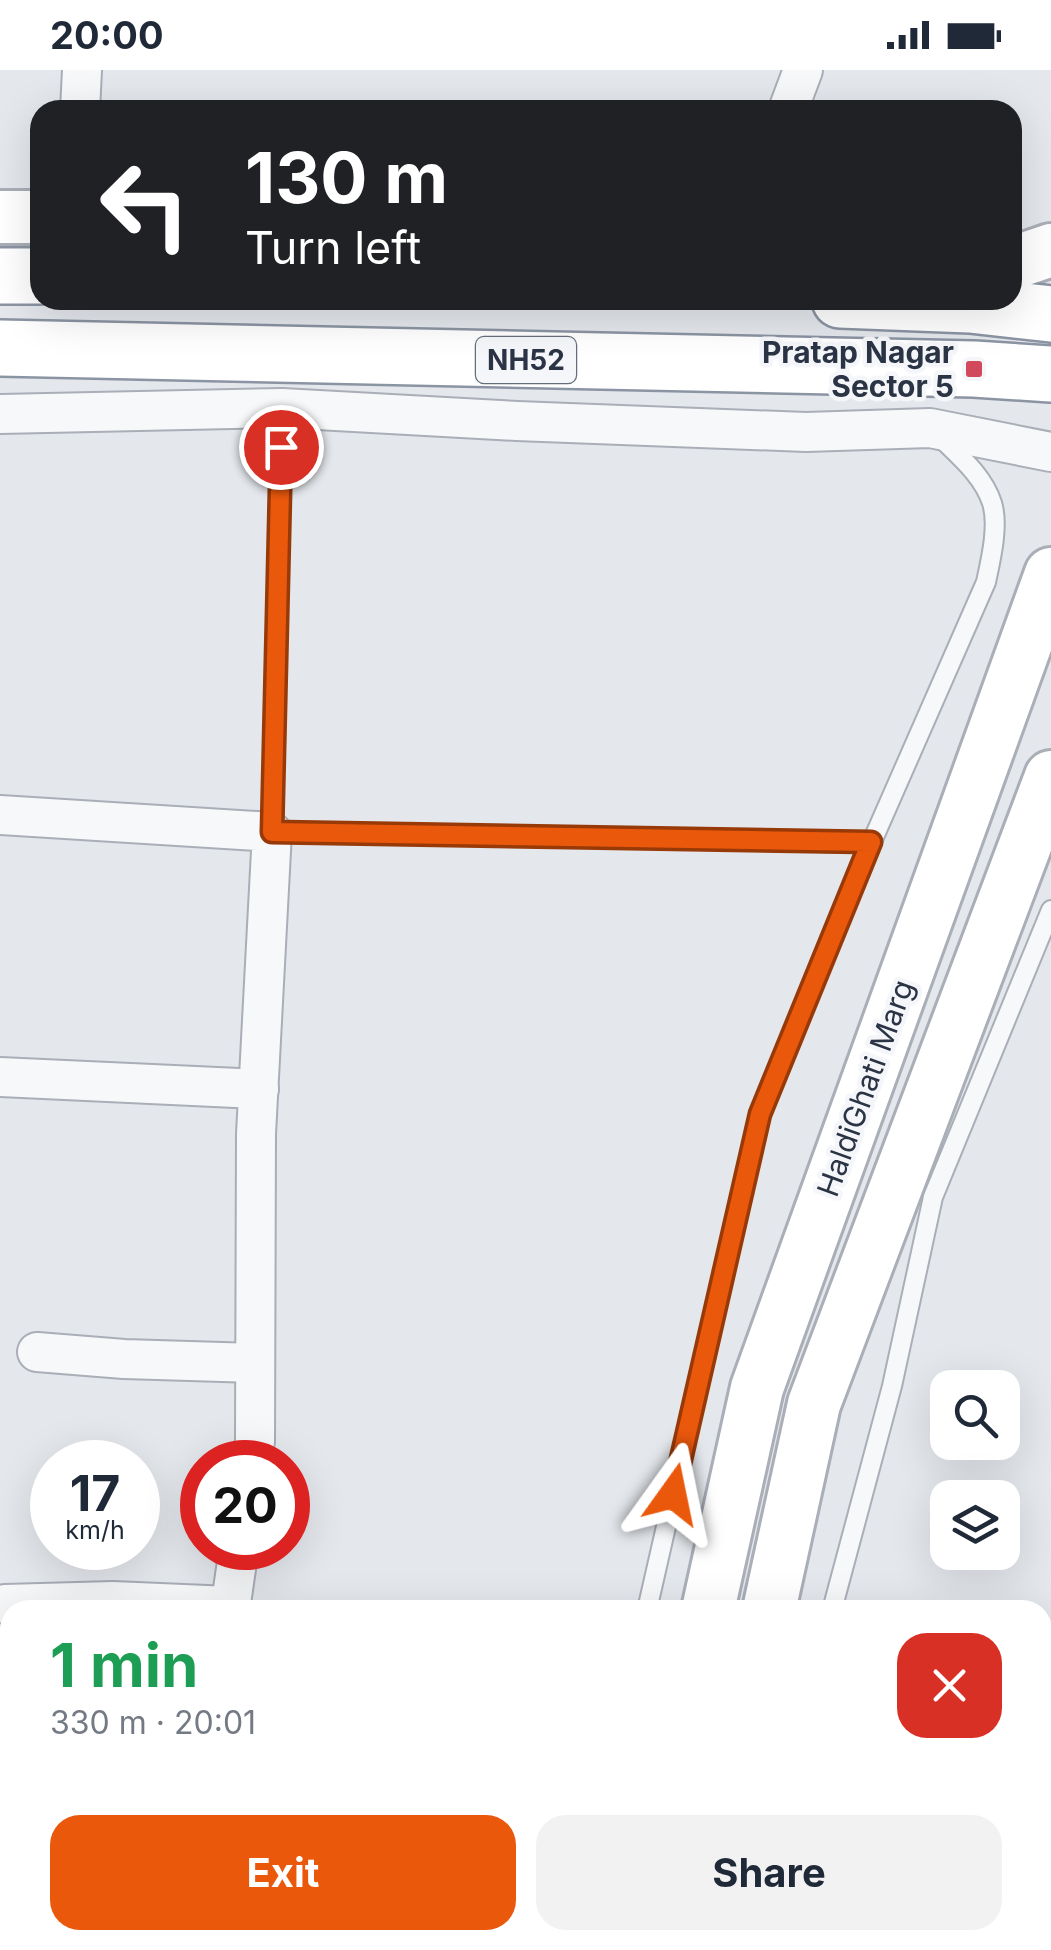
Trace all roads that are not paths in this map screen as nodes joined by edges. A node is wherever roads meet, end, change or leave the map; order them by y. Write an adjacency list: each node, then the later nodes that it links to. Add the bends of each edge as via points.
1 (82, 70): 3 (street)
2 (803, 70): 4 (street)
3 (80, 100)
4 (792, 100)
5 (0, 217): 6 (street)
6 (30, 218)
7 (1051, 250): 8 (street)
8 (1022, 260)
9 (0, 276): 10 (highway)
10 (30, 276)
11 (1015, 310): 12 (highway)
12 (1051, 314)
13 (0, 348): 14 (highway, NH52)
14 (1051, 374)
15 (282, 408): 16 (street); 17 (street, via 806,432); 22 (lane)
16 (0, 414)
17 (930, 428): 18 (street); 23 (lane, via 976,473 993,504 994,542 986,582)
18 (1051, 452)
19 (1051, 574): 33 (street, HaldiGhati Marg, via 756,1388)
20 (1051, 777): 34 (street, HaldiGhati Marg, via 814,1404)
21 (0, 814): 22 (street)
22 (272, 832): 23 (lane); 26 (street)
23 (871, 842): 32 (lane, via 760,1114)
24 (1051, 910): 35 (lane, via 933,1197)
25 (0, 1077): 26 (street)
26 (259, 1089): 28 (street)
27 (37, 1352): 28 (street)
28 (255, 1363): 29 (street)
29 (255, 1440)
30 (236, 1570): 31 (street)
31 (231, 1600)
32 (649, 1600)
33 (710, 1600)
34 (771, 1600)
35 (835, 1600)

